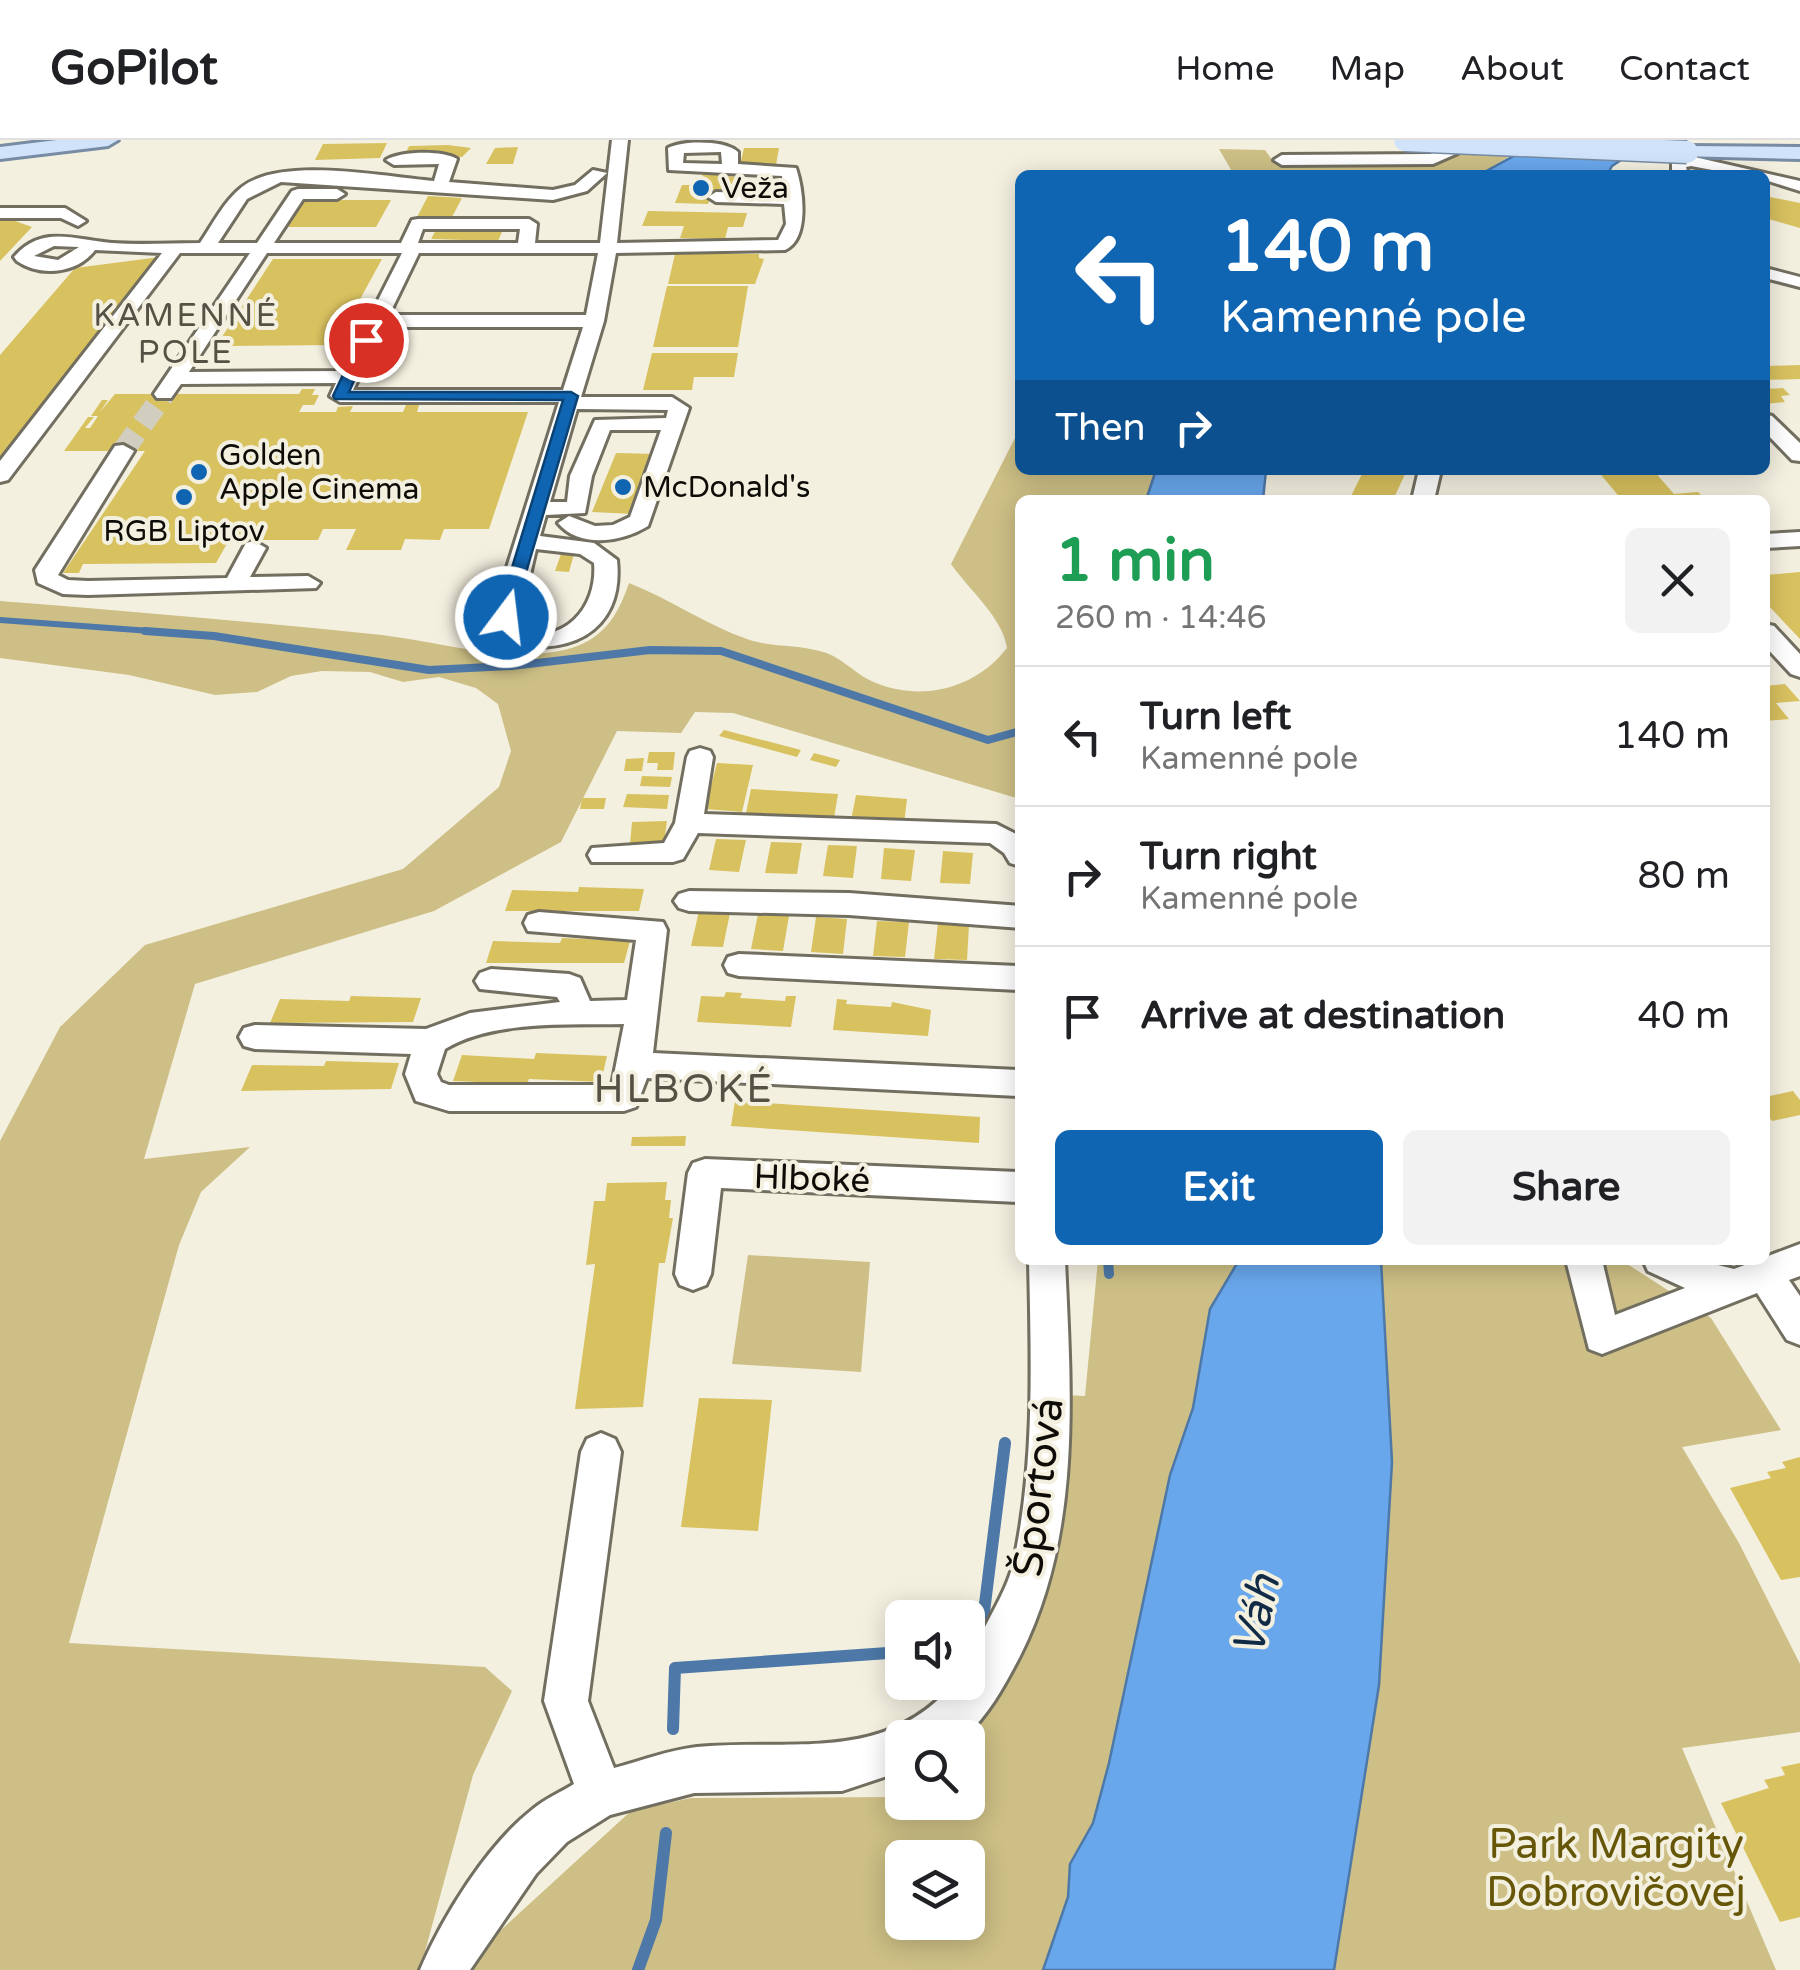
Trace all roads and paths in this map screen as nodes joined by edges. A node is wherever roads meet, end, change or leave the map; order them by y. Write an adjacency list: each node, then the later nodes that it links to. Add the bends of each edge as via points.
1 (108, 140): 7 (main road)
2 (602, 140): 15 (street)
3 (620, 140): 28 (street)
4 (1405, 140): 6 (main road, bridge)
5 (1452, 150): 10 (street, via 1433,159)
6 (1717, 152): 8 (main road); 11 (main road)
7 (0, 153)
8 (1800, 153)
9 (394, 160): 18 (street, via 449,159)
10 (1282, 160)
11 (1800, 163)
12 (730, 168): 22 (street, via 790,172)
13 (1679, 170): 14 (street, via 1690,161)
14 (1738, 170)
15 (598, 173): 18 (street, via 570,192 526,201); 28 (street)
16 (1770, 177): 17 (street)
17 (1800, 186)
18 (439, 188): 30 (street, via 266,179 242,194)
19 (337, 194): 31 (street, via 298,194)
20 (414, 196): 26 (street, via 394,236)
21 (716, 197): 22 (street)
22 (792, 199): 28 (street, via 789,240 776,248)
23 (0, 213): 24 (street, via 66,212)
24 (82, 236): 29 (street); 32 (street, via 81,258); 32 (street, via 54,240 23,256 35,265)
25 (295, 237): 26 (street)
26 (341, 242): 27 (street); 31 (street)
27 (412, 248): 28 (street); 35 (street)
28 (605, 248): 36 (street)
29 (169, 249): 30 (street); 32 (street); 43 (street)
30 (205, 249): 31 (street)
31 (261, 249): 37 (street, via 169,386)
32 (69, 262)
33 (1770, 275): 34 (street)
34 (1800, 282)
35 (374, 320): 36 (street); 37 (street)
36 (595, 322): 38 (street)
37 (348, 377): 38 (street, via 340,396)
38 (570, 400): 39 (street, via 672,403 679,408); 44 (street)
39 (674, 424): 44 (street, via 602,424 577,508); 44 (street, via 643,516 634,525 584,532)
40 (1770, 425): 42 (street)
41 (123, 451): 50 (street, via 46,578 88,588)
42 (1800, 455)
43 (0, 475)
44 (545, 510): 46 (street)
45 (1800, 539): 47 (street)
46 (527, 541): 46 (street, via 506,634 538,641 576,633 602,602 606,560 586,548)
47 (1770, 541)
48 (254, 548): 50 (street)
49 (308, 583): 50 (street)
50 (235, 584)
51 (1770, 637): 52 (street)
52 (1800, 669)
53 (700, 757): 54 (street)
54 (689, 823): 55 (street, via 996,834); 56 (street, via 673,852)
55 (1015, 846)
56 (602, 854)
57 (689, 901): 58 (street)
58 (1015, 917)
59 (538, 923): 64 (street, via 652,930)
60 (739, 966): 61 (street)
61 (1015, 978)
62 (491, 981): 63 (street, via 568,986)
63 (579, 1012): 64 (street); 66 (street, via 458,1028)
64 (642, 1012): 67 (street)
65 (255, 1037): 66 (street)
66 (430, 1042): 67 (street, via 421,1074 428,1092 449,1098 624,1098)
67 (635, 1065): 68 (street)
68 (1015, 1083)
69 (1015, 1186): 74 (street, Hlboké, via 706,1173)
70 (1800, 1260): 75 (street)
71 (1047, 1265): 78 (street, Športová, via 1051,1364 1044,1496 1031,1572 1023,1603 977,1695)
72 (1585, 1265): 75 (street, via 1602,1338)
73 (1672, 1265): 75 (street, via 1693,1275)
74 (693, 1274)
75 (1749, 1280): 76 (street)
76 (1800, 1328)
77 (601, 1452): 80 (street, via 566,1701)
78 (946, 1720)
79 (885, 1754): 80 (street, via 842,1768 694,1770)
80 (601, 1794): 81 (street, via 550,1825 518,1857)
81 (445, 1970)

